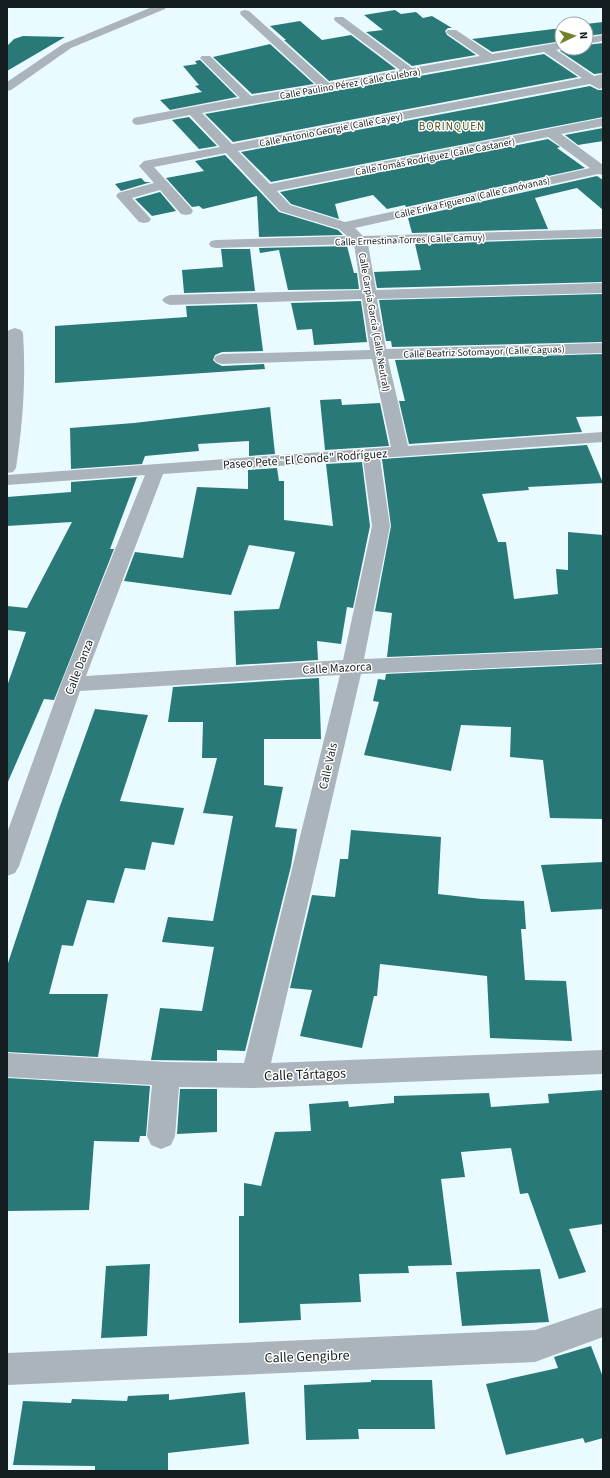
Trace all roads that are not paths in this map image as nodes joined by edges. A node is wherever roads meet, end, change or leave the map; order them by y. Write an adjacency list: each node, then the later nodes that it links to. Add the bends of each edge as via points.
1 (161, 7): 11 (street, via 67,46)
2 (245, 13): 12 (street)
3 (339, 19): 9 (street)
4 (452, 32): 8 (street)
5 (554, 46): 6 (street, Calle Paulino Pérez (Calle Culebra))
6 (546, 48): 8 (street, Calle Paulino Pérez (Calle Culebra)); 10 (street)
7 (206, 58): 14 (street)
8 (490, 58): 9 (street, Calle Paulino Pérez (Calle Culebra))
9 (411, 72): 12 (street, Calle Paulino Pérez (Calle Culebra))
10 (598, 79): 13 (street); 19 (street, Calle Antonio Georgie (Calle Cayey))
11 (7, 87)
12 (327, 87): 14 (street, Calle Paulino Pérez (Calle Culebra))
13 (603, 88)
14 (248, 100): 15 (street, Calle Paulino Pérez (Calle Culebra))
15 (192, 110): 16 (street, Calle Paulino Pérez (Calle Culebra)); 19 (street, Calle Carpía García (Calle Neutral))
16 (138, 121)
17 (603, 122): 18 (street, Calle Tomás Rodríguez (Calle Castaner))
18 (551, 133): 20 (street); 22 (street, Calle Tomás Rodríguez (Calle Castaner))
19 (228, 148): 21 (street, Calle Antonio Georgie (Calle Cayey), via 146,166); 22 (street, Calle Carpía García (Calle Neutral))
20 (602, 170): 25 (street, Calle Erika Figueroa (Calle Canóvanas))
21 (162, 185): 23 (street); 24 (street, via 123,196)
22 (266, 189): 25 (street, Calle Carpía García (Calle Neutral), via 286,208)
23 (186, 211)
24 (144, 219)
25 (344, 226): 27 (street, Calle Carpía García (Calle Neutral))
26 (603, 233): 27 (street, Calle Ernestina Torres (Calle Camuy))
27 (360, 240): 28 (street, Calle Ernestina Torres (Calle Camuy)); 30 (street, Calle Carpía García (Calle Neutral))
28 (216, 244)
29 (603, 288): 30 (street)
30 (369, 294): 31 (street); 34 (street, Calle Carpía García (Calle Neutral))
31 (170, 300)
32 (15, 332): 39 (street, via 18,362 13,438)
33 (603, 348): 34 (street, Calle Beatriz Sotomayor (Calle Caguas))
34 (379, 354): 35 (street, Calle Beatriz Sotomayor (Calle Caguas)); 37 (street, Calle Carpía García (Calle Neutral))
35 (222, 359)
36 (603, 437): 37 (street, Paseo Pete "El Conde" Rodríguez)
37 (401, 452): 38 (street, Paseo Pete "El Conde" Rodríguez)
38 (371, 455): 40 (street, Paseo Pete "El Conde" Rodríguez); 43 (street, Calle Vals, via 381,526)
39 (7, 468)
40 (156, 470): 41 (street, Paseo Pete "El Conde" Rodríguez); 44 (street, Calle Danza)
41 (7, 480)
42 (603, 656): 43 (street, Calle Mazorca)
43 (352, 667): 44 (street, Calle Mazorca); 49 (street, Calle Vals)
44 (72, 684): 45 (street, Calle Danza)
45 (7, 866)
46 (603, 1062): 49 (street, Calle Tártagos)
47 (7, 1065): 48 (street, Calle Tártagos)
48 (167, 1074): 49 (street, Calle Tártagos); 50 (street)
49 (254, 1076)
50 (161, 1136)
51 (603, 1322): 52 (street, Calle Gengibre, via 535,1346)
52 (7, 1369)

